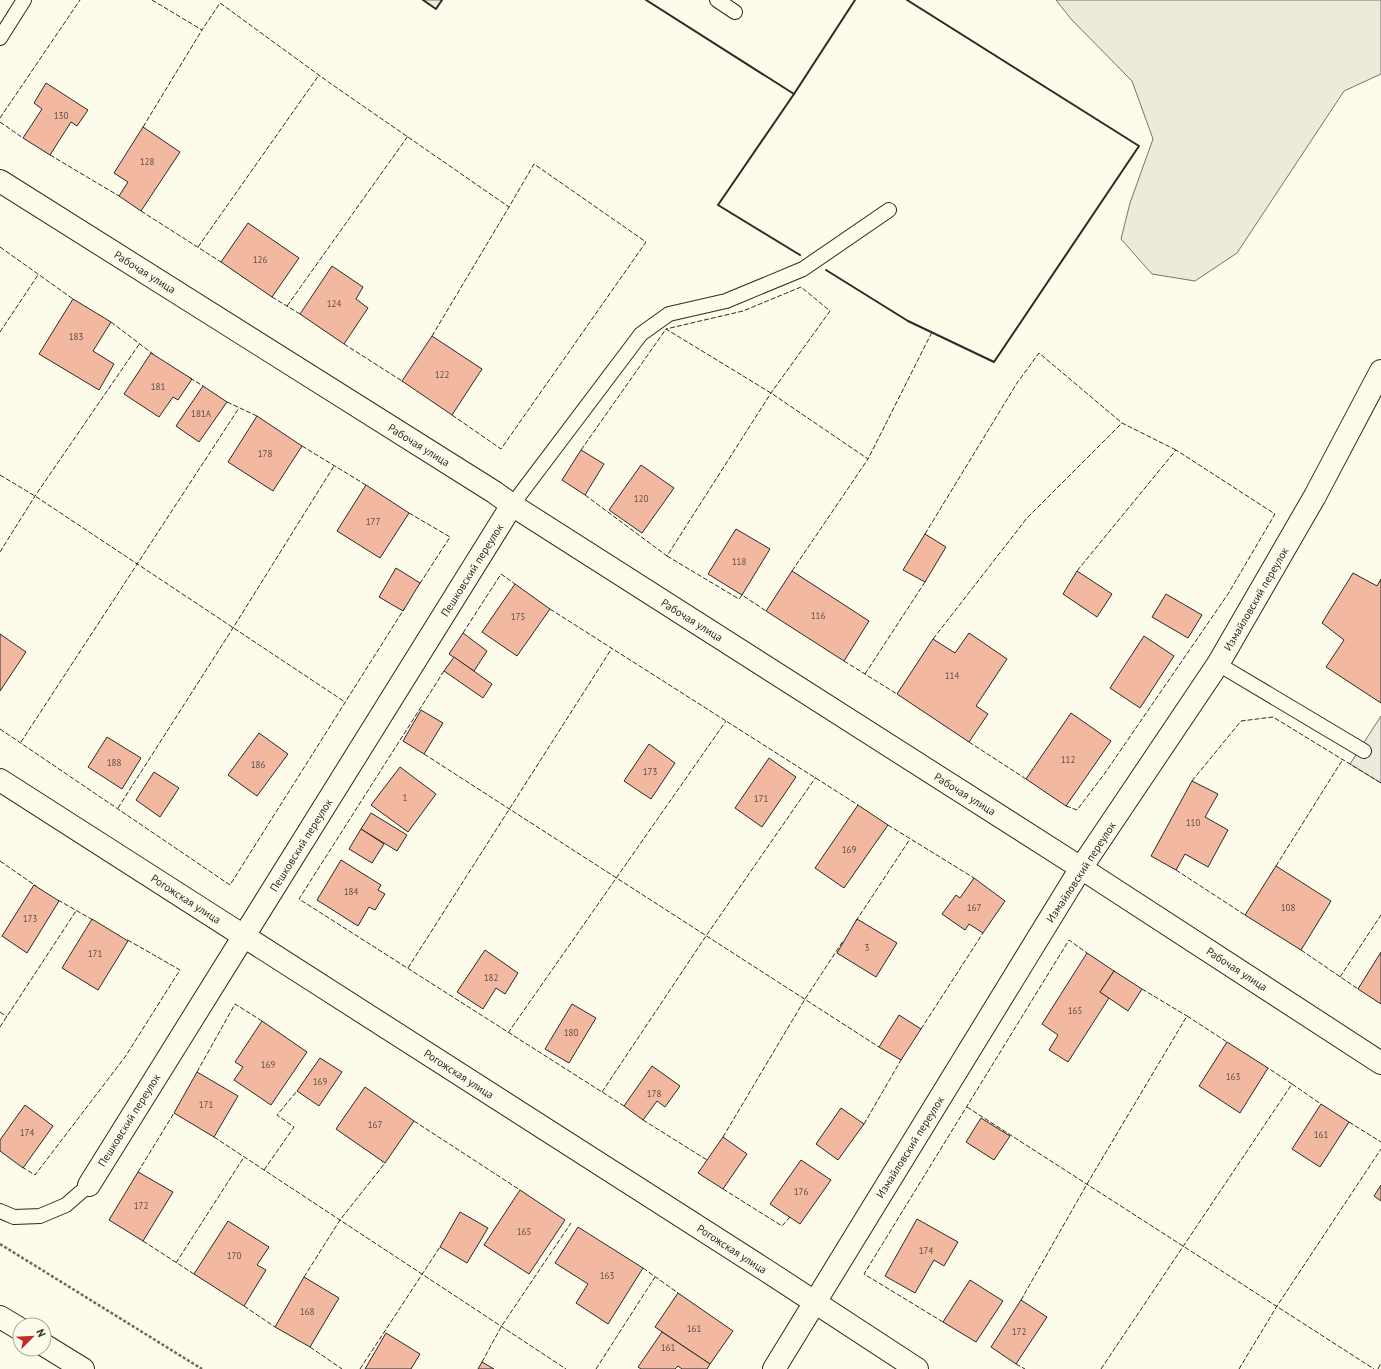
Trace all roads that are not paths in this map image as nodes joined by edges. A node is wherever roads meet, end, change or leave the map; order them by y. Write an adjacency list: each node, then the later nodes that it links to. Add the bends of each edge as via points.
1 (24, 0): 4 (lane)
2 (717, 0): 3 (lane)
3 (735, 12)
4 (0, 38)
5 (0, 181): 8 (street, Рабочая улица)
6 (889, 210): 8 (lane, via 803,269 726,301 669,314 641,334)
7 (1381, 371): 9 (street, Измайловский переулок, via 1315,496)
8 (512, 505): 12 (street, Рабочая улица); 13 (street, Пешковский переулок)
9 (1218, 664): 10 (lane); 12 (street, Измайловский переулок)
10 (1364, 751)
11 (0, 780): 13 (street, Рогожская улица)
12 (1081, 868): 14 (street, Рабочая улица); 17 (street, Измайловский переулок)
13 (244, 937): 15 (street, Пешковский переулок); 17 (street, Рогожская улица)
14 (1381, 1063)
15 (89, 1185): 16 (lane, via 66,1205 40,1216 14,1217)
16 (0, 1211)
17 (814, 1302): 22 (street, Измайловский переулок); 23 (street, Рогожская улица)
18 (0, 1317): 19 (street)
19 (12, 1324)
20 (52, 1350): 21 (street)
21 (82, 1369)
22 (774, 1369)
23 (917, 1369)

